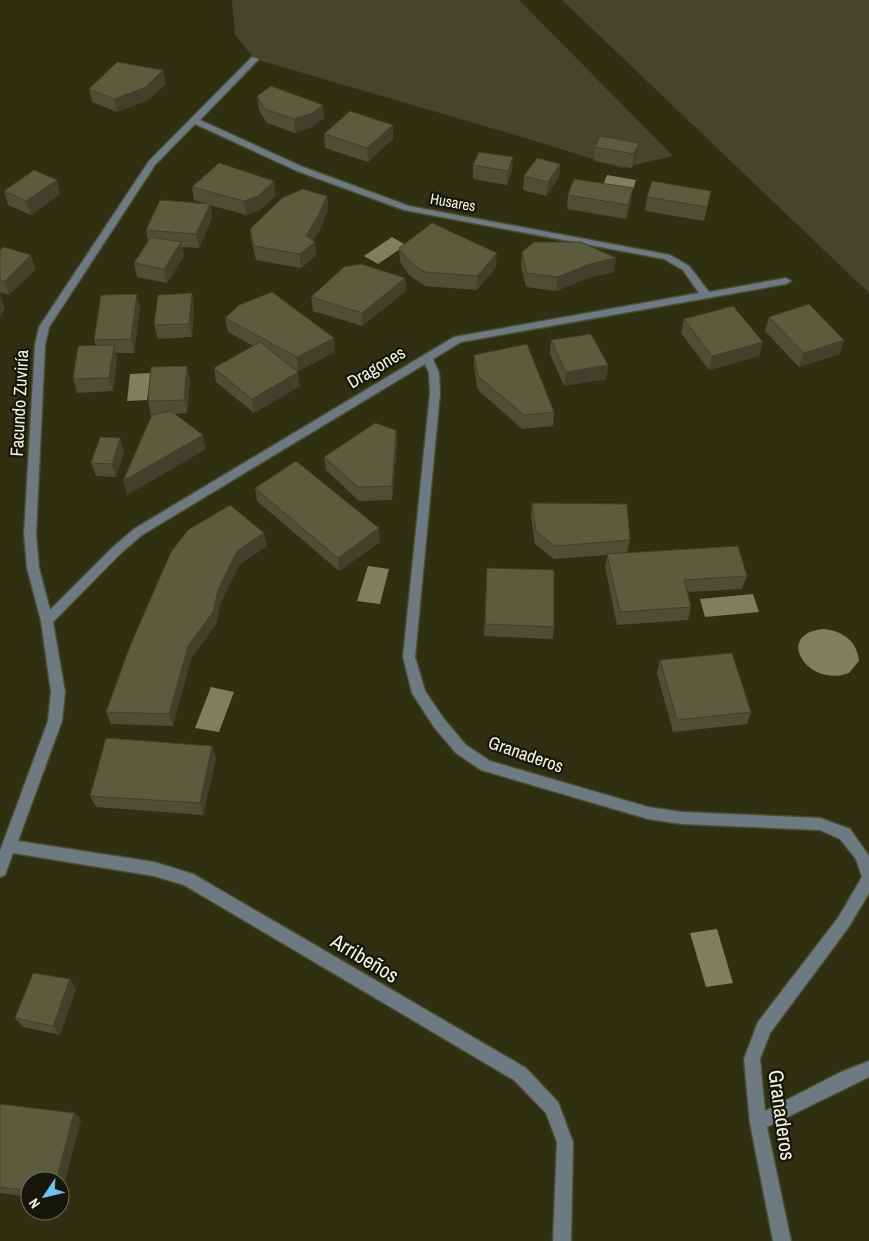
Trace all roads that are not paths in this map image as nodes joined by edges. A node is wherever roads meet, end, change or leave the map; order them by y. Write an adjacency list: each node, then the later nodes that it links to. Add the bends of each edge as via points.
1 (255, 59): 2 (street, Facundo Zuviría)
2 (193, 120): 4 (street, Husares, via 300,169 407,208 667,256 686,268); 6 (street, Facundo Zuviría, via 147,171 44,327 40,345 30,534 33,568)
3 (786, 281): 4 (street, Dragones)
4 (706, 295): 5 (street, Dragones, via 470,336)
5 (427, 356): 6 (street, Dragones, via 138,532); 9 (street, Granaderos, via 434,373 434,393 409,657 420,693 444,730 461,749 486,766 648,813 682,818 820,824 844,834 862,856)
6 (48, 621): 7 (street, Facundo Zuviría, via 58,692 55,721)
7 (9, 846): 8 (street, Facundo Zuviría); 12 (street, Arribeños, via 154,869 188,879 520,1074 552,1108 565,1142)
8 (0, 870)
9 (869, 878): 11 (street, Granaderos, via 843,923 764,1028 752,1059)
10 (869, 1069): 11 (street)
11 (758, 1123): 13 (street, Granaderos)
12 (562, 1241)
13 (782, 1241)

